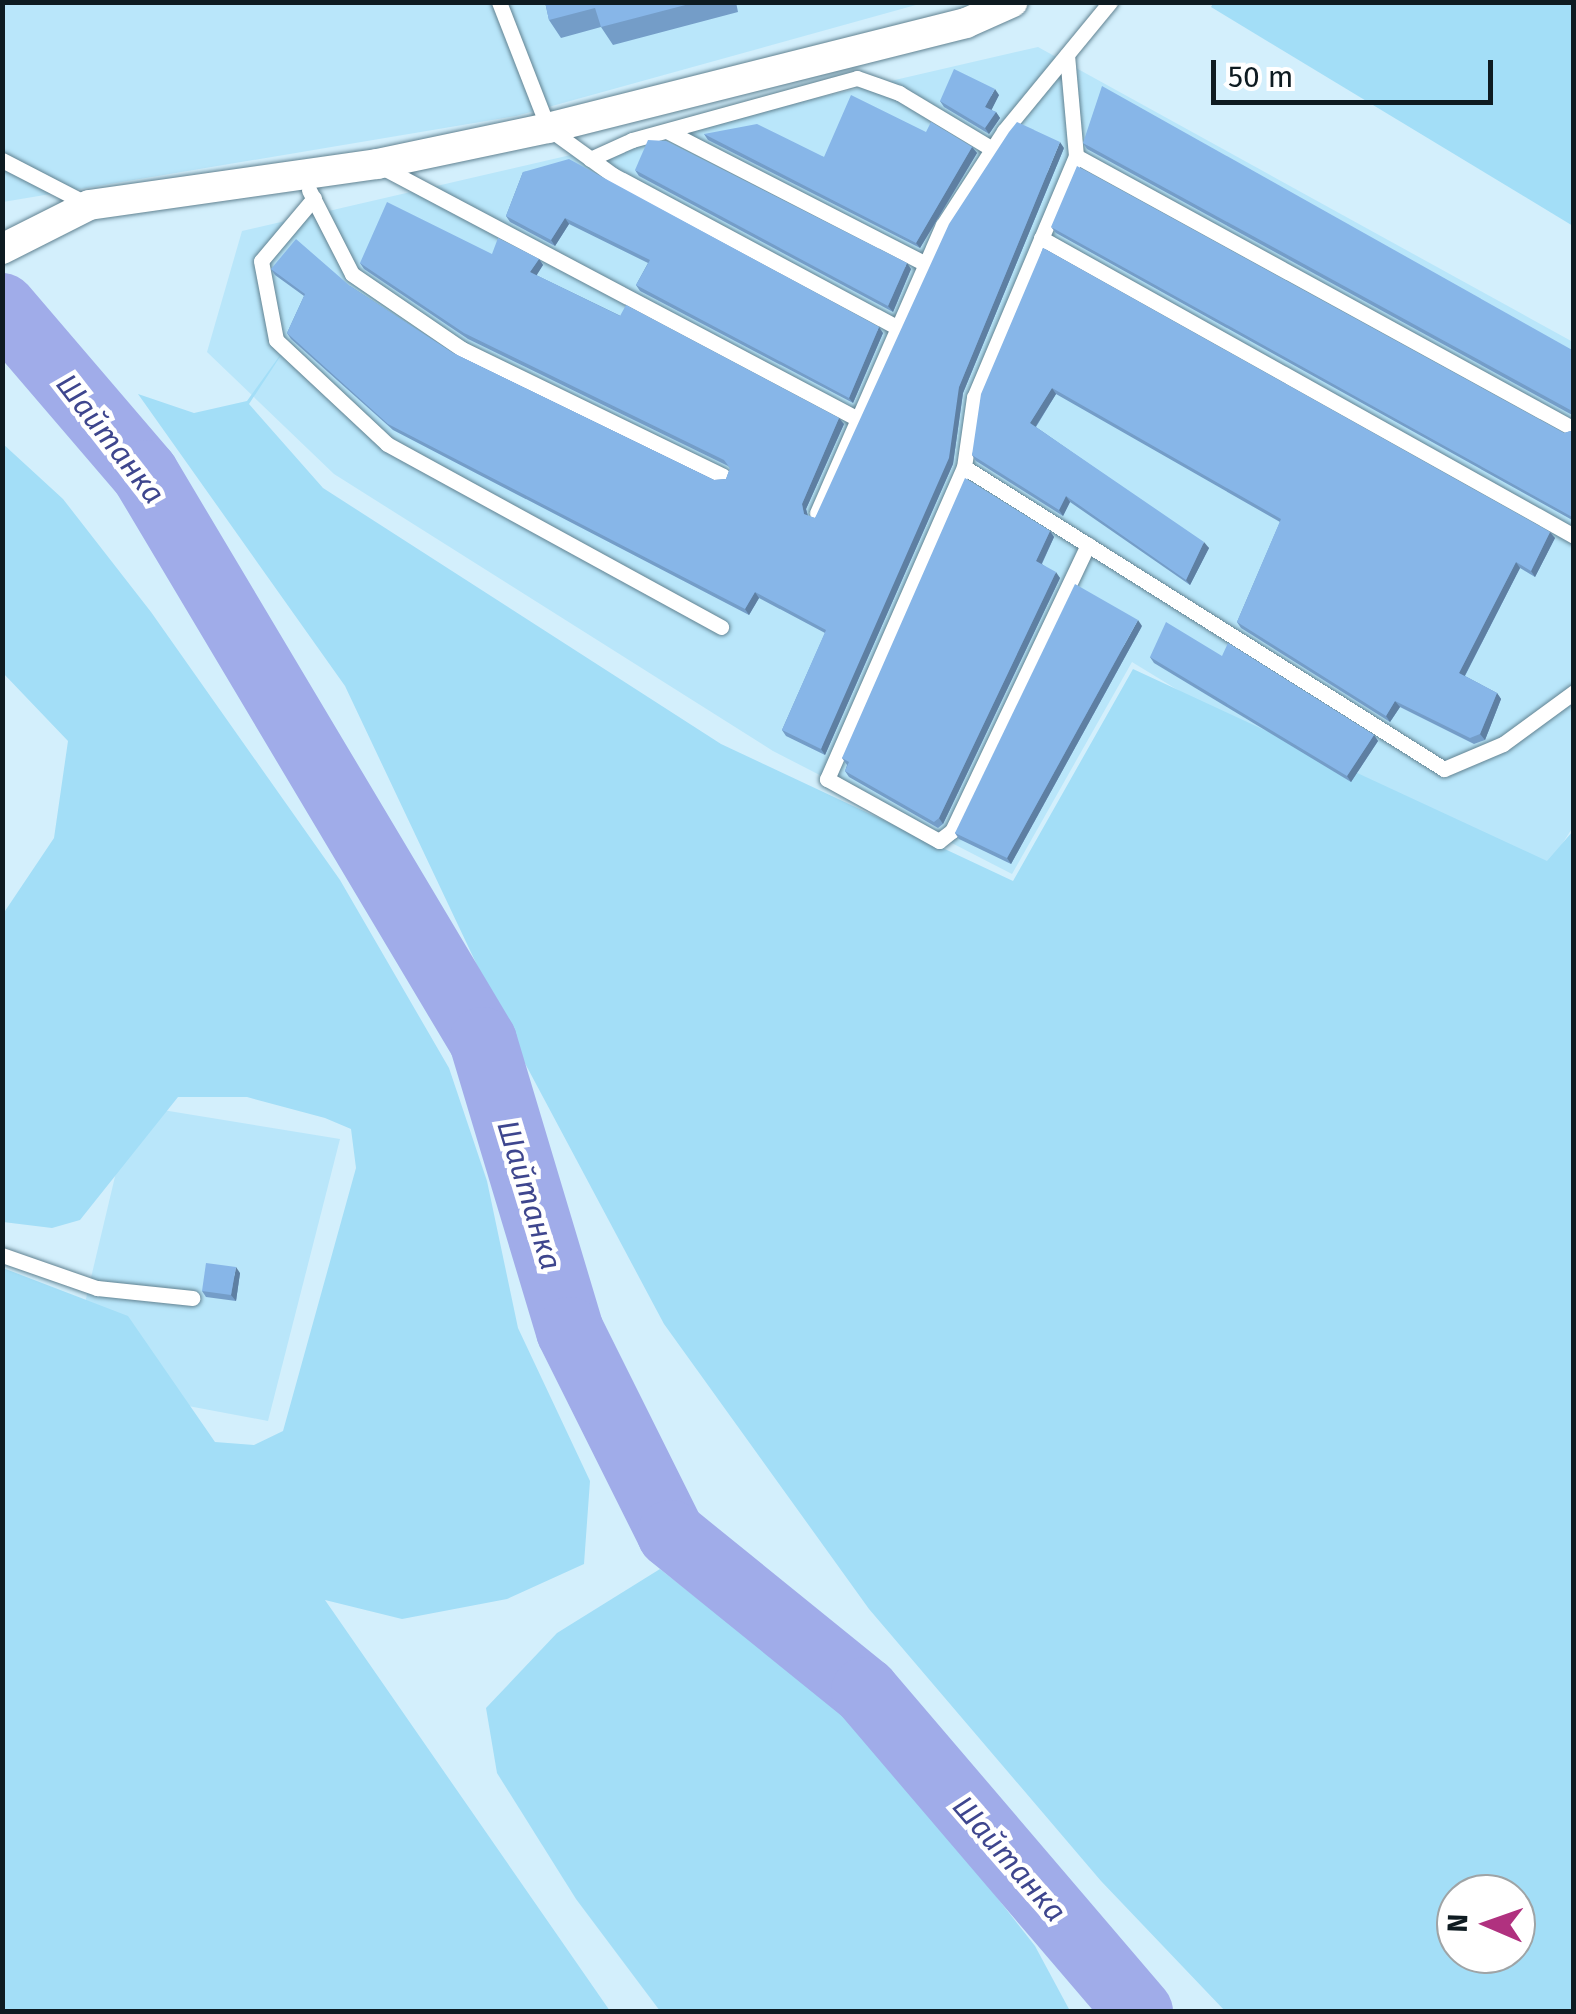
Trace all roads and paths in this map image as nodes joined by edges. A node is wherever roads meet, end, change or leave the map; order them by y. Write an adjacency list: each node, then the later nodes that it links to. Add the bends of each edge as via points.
1 (499, 2): 6 (lane)
2 (1013, 2): 4 (street)
3 (1110, 2): 5 (lane)
4 (960, 12): 6 (street)
5 (1066, 55): 8 (lane); 9 (lane)
6 (548, 128): 10 (lane); 12 (street)
7 (667, 132): 8 (lane, via 857,78 899,93); 10 (lane); 17 (lane)
8 (994, 150): 17 (lane, via 943,224)
9 (1076, 156): 15 (lane); 20 (lane)
10 (590, 159): 18 (lane)
11 (2, 160): 14 (lane)
12 (378, 164): 13 (street); 19 (lane)
13 (307, 186): 14 (street); 22 (lane, via 352,274 462,349); 26 (lane, via 261,262 276,340 387,444)
14 (90, 205): 16 (street)
15 (1041, 238): 21 (lane, via 974,397); 24 (lane)
16 (2, 249)
17 (926, 264): 18 (lane)
18 (898, 328): 19 (lane)
19 (858, 419): 23 (lane)
20 (1574, 429)
21 (964, 467): 25 (lane); 25 (lane, via 828,779 844,793 939,841 952,831)
22 (723, 476)
23 (817, 513)
24 (1574, 536)
25 (1088, 545): 27 (lane, via 1444,769 1503,744)
26 (721, 627)
27 (1574, 692)
28 (2, 1255): 29 (lane, via 98,1288)
29 (192, 1298)

